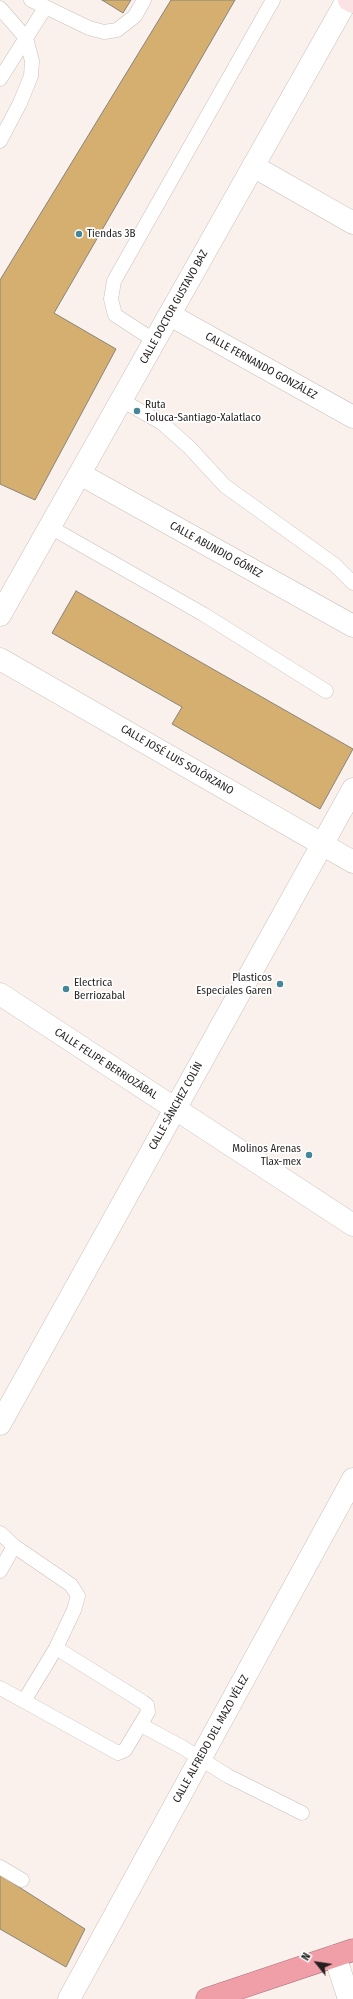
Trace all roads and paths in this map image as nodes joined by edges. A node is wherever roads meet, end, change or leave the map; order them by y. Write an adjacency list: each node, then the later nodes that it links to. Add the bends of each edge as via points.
1 (31, 0): 7 (lane)
2 (144, 0): 7 (lane, via 135,16 117,30 104,32)
3 (273, 0): 14 (lane, via 114,281 111,299 115,315)
4 (348, 0): 5 (main road); 11 (street, CALLE DOCTOR GUSTAVO BAZ)
5 (353, 2)
6 (0, 8): 8 (lane)
7 (45, 8): 8 (lane)
8 (26, 38): 9 (lane); 10 (lane, via 32,61 31,76)
9 (0, 79)
10 (0, 141)
11 (253, 166): 12 (street); 13 (street, CALLE DOCTOR GUSTAVO BAZ)
12 (353, 223)
13 (170, 315): 14 (street, CALLE DOCTOR GUSTAVO BAZ); 16 (street, CALLE FERNANDO GONZÁLEZ)
14 (155, 341): 15 (street, CALLE DOCTOR GUSTAVO BAZ)
15 (121, 400): 17 (street, CALLE DOCTOR GUSTAVO BAZ); 19 (lane, via 162,423 189,447 225,486 335,565)
16 (353, 417)
17 (80, 474): 18 (street, CALLE DOCTOR GUSTAVO BAZ); 21 (street, CALLE ABUNDIO GÓMEZ)
18 (50, 527): 20 (street, CALLE DOCTOR GUSTAVO BAZ); 23 (lane, via 203,614)
19 (353, 583)
20 (0, 615)
21 (353, 626)
22 (0, 659): 25 (street, CALLE JOSÉ LUIS SOLÓRZANO)
23 (326, 691)
24 (353, 789): 25 (street, CALLE SÁNCHEZ COLÍN)
25 (322, 844): 26 (street, CALLE JOSÉ LUIS SOLÓRZANO); 28 (street, CALLE SÁNCHEZ COLÍN)
26 (353, 862)
27 (0, 994): 28 (street, CALLE FELIPE BERRIOZÁBAL)
28 (174, 1109): 29 (street, CALLE FELIPE BERRIOZÁBAL); 30 (street, CALLE SÁNCHEZ COLÍN)
29 (353, 1225)
30 (0, 1424)
31 (353, 1479): 39 (street, CALLE ALFREDO DEL MAZO VÉLEZ)
32 (0, 1533): 33 (lane)
33 (14, 1546): 34 (lane); 35 (lane, via 72,1585 78,1596)
34 (0, 1571)
35 (56, 1648): 37 (lane); 38 (lane, via 147,1706 148,1712)
36 (0, 1688): 37 (lane)
37 (24, 1701): 38 (lane, via 118,1753 125,1750)
38 (141, 1725): 39 (lane)
39 (200, 1759): 40 (lane); 44 (street, CALLE ALFREDO DEL MAZO VÉLEZ)
40 (302, 1813)
41 (0, 1867): 42 (lane)
42 (22, 1880)
43 (344, 1953): 45 (highway); 46 (street)
44 (69, 1999)
45 (207, 1999)
46 (350, 1999)

